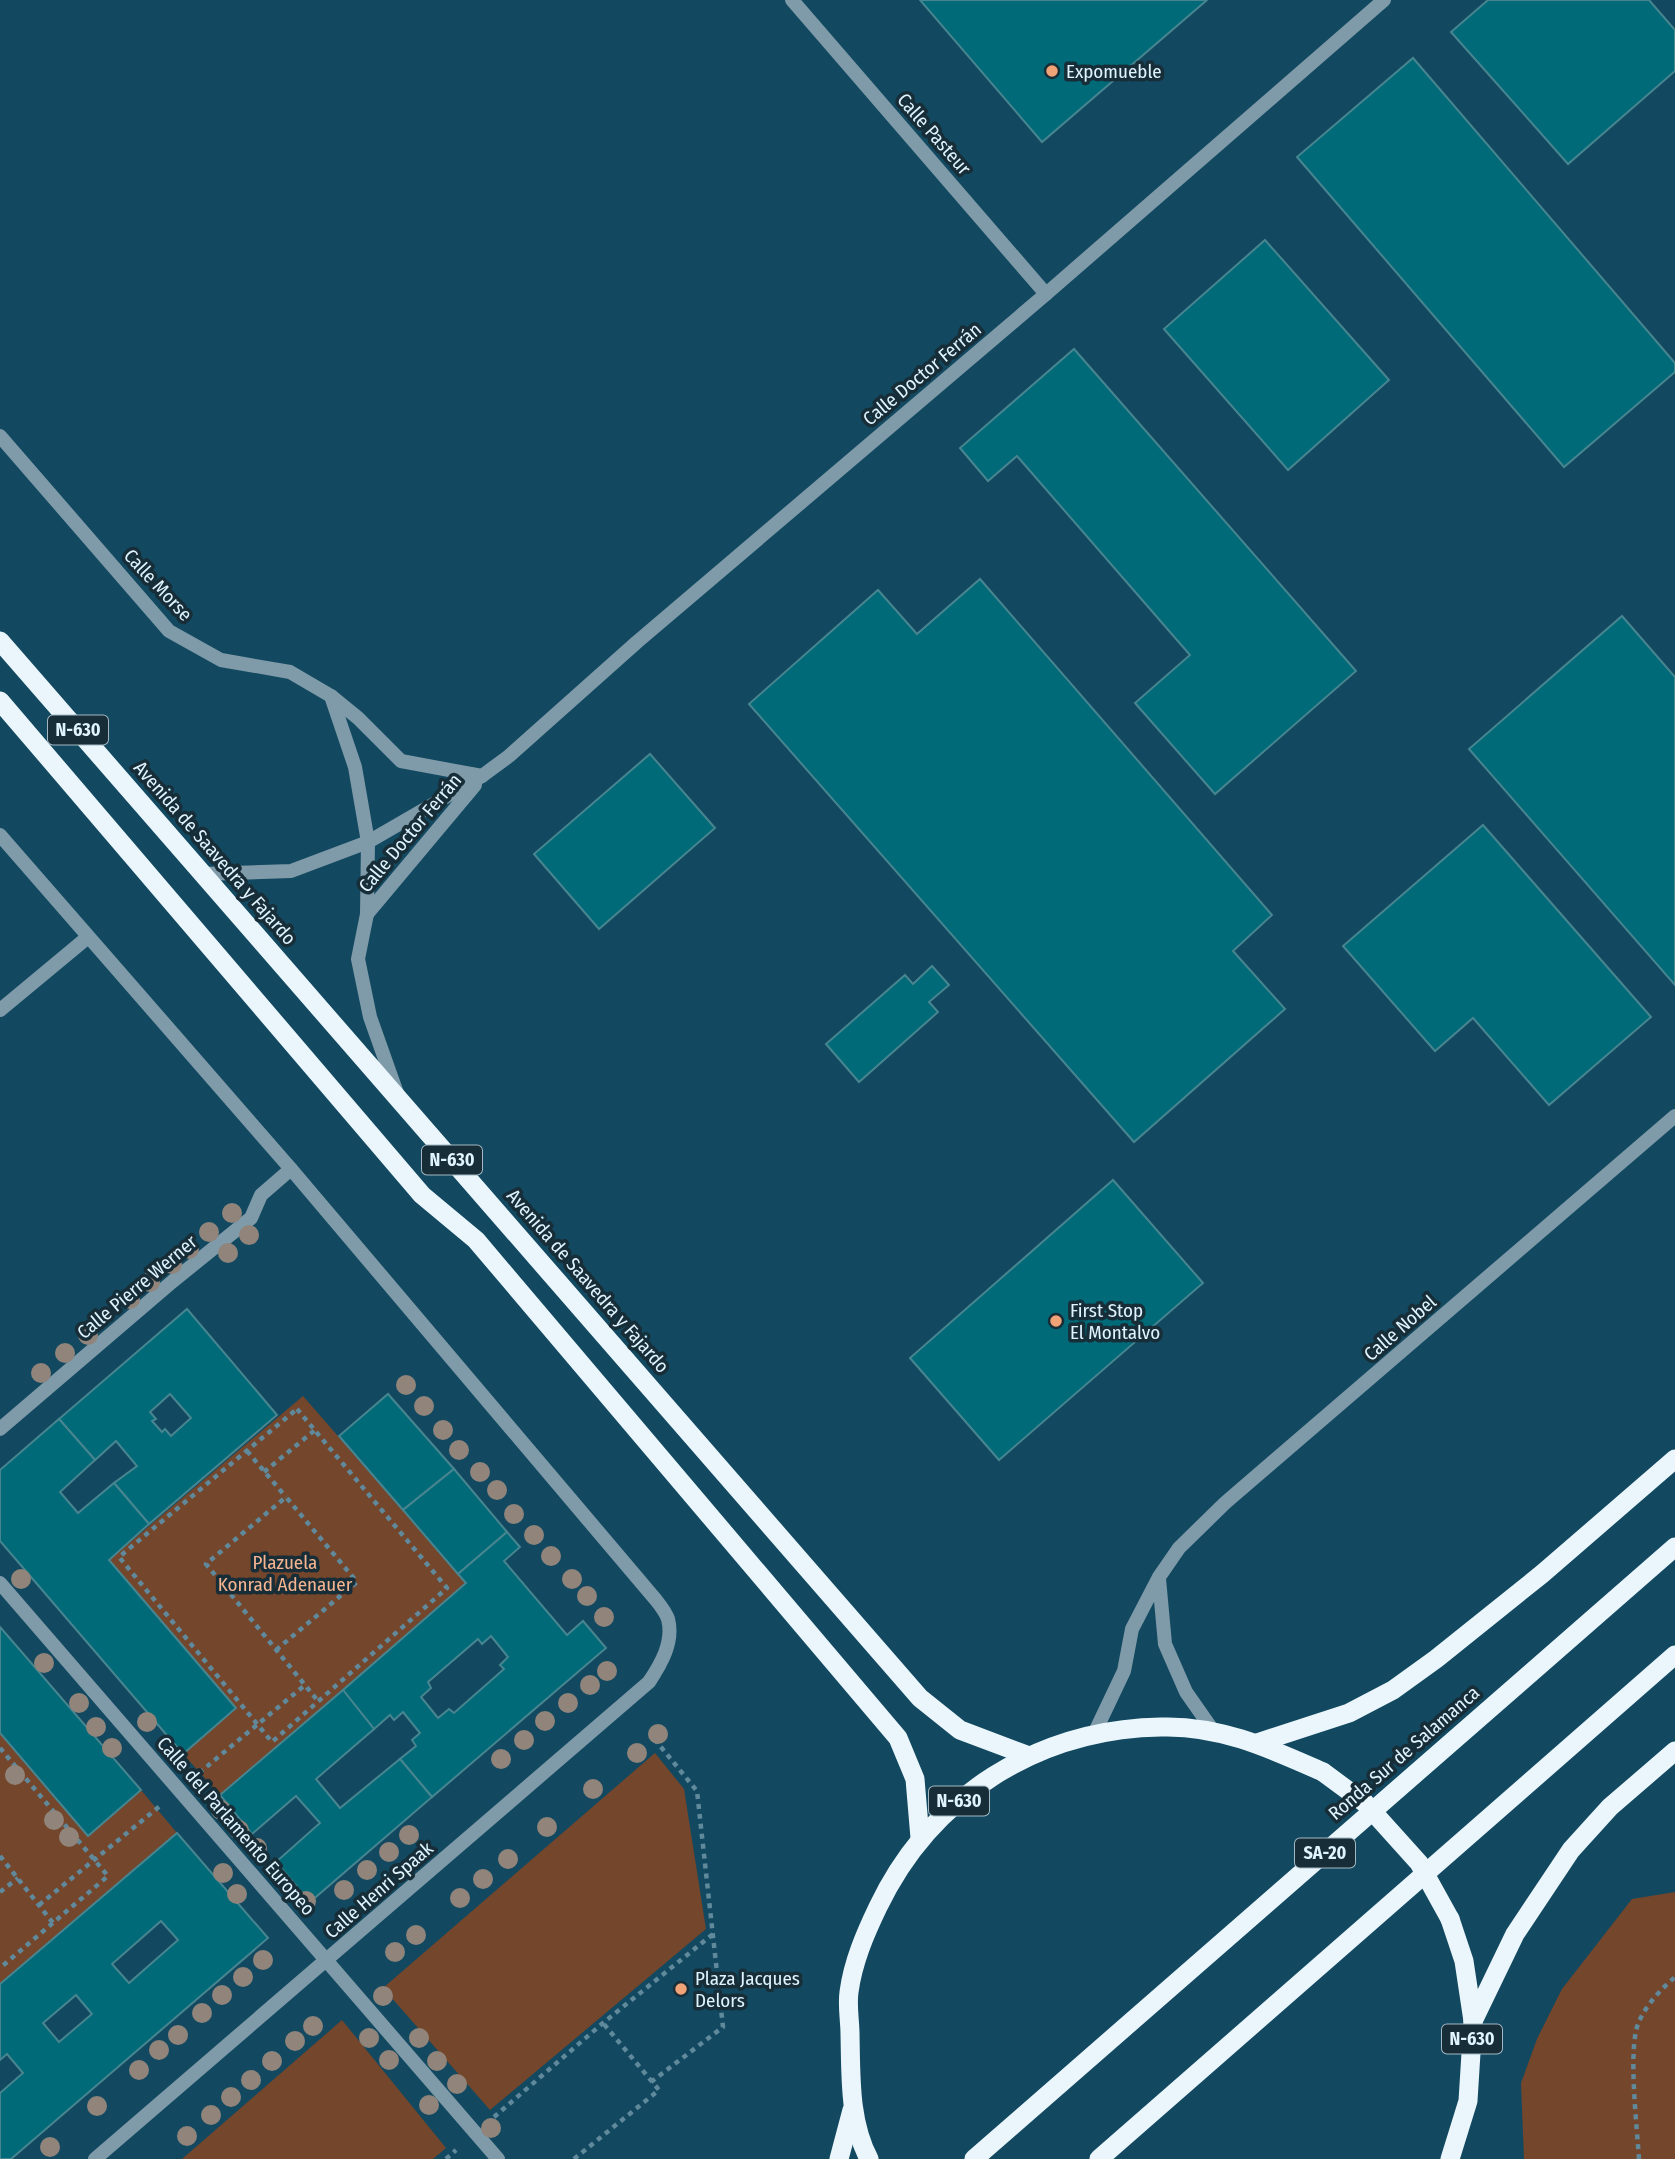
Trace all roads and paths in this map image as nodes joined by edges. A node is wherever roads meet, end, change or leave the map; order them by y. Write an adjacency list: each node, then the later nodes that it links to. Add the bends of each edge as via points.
1 (792, 0): 3 (street, Calle Pasteur)
2 (1384, 0): 3 (street, Calle Doctor Ferrán)
3 (1046, 294): 8 (street, Calle Doctor Ferrán)
4 (0, 436): 6 (street, Calle Morse, via 169,631 221,660 290,672)
5 (0, 641): 11 (highway, Avenida de Saavedra y Fajardo / N-630)
6 (331, 696): 8 (street, Calle Morse, via 401,761); 10 (street, via 355,767)
7 (0, 701): 40 (highway, N-630, via 422,1195 476,1240 898,1738 915,1779)
8 (482, 776): 10 (street, Calle Doctor Ferrán); 12 (street, Calle Doctor Ferrán)
9 (0, 835): 13 (street)
10 (368, 842): 11 (street, Calle Doctor Ferrán, via 291,870); 12 (street, Calle Doctor Ferrán)
11 (203, 874): 15 (highway, Avenida de Saavedra y Fajardo / N-630)
12 (368, 914): 15 (street, Calle Doctor Ferrán, via 358,959 370,1017)
13 (88, 937): 14 (street); 17 (street)
14 (0, 1010)
15 (398, 1097): 38 (highway, Avenida de Saavedra y Fajardo / N-630, via 920,1698 960,1730)
16 (1675, 1116): 25 (street, Calle Nobel, via 1225,1503 1179,1548)
17 (291, 1169): 18 (street, Calle Pierre Werner, via 261,1195 251,1218); 48 (street, Calle Henri Spaak, via 668,1619 663,1661 649,1682)
18 (0, 1429)
19 (315, 1430): 20 (path, via 297,1409); 22 (path); 30 (path, via 447,1588)
20 (247, 1451): 22 (path); 31 (path, via 119,1557)
21 (1675, 1459): 35 (highway, via 1542,1574 1392,1690 1349,1713)
22 (264, 1472): 23 (path)
23 (286, 1497): 27 (path, via 206,1564); 27 (path, via 357,1582)
24 (1675, 1546): 61 (highway, Ronda Sur de Salamanca / SA-20)
25 (1159, 1577): 32 (street, via 1165,1644 1186,1692); 33 (street, Calle Nobel, via 1132,1629 1125,1671)
26 (0, 1583): 39 (street, Calle del Parlamento Europeo)
27 (276, 1650): 29 (path)
28 (1675, 1655): 62 (highway)
29 (305, 1685): 30 (path); 31 (path)
30 (318, 1701): 31 (path, via 272,1742)
31 (257, 1724): 39 (path)
32 (1214, 1732): 33 (highway, N-630, via 1162,1727); 35 (highway, N-630)
33 (1094, 1734): 38 (highway, N-630)
34 (656, 1741): 47 (path, via 697,1791)
35 (1257, 1743): 51 (highway, N-630, bridge, via 1323,1772 1365,1803 1419,1863 1450,1919 1464,1961)
36 (0, 1748): 42 (path)
37 (1675, 1751): 51 (highway, via 1610,1807 1572,1850 1515,1934)
38 (1030, 1756): 40 (highway, N-630, via 990,1777)
39 (179, 1790): 42 (path); 48 (street, Calle del Parlamento Europeo)
40 (920, 1838): 54 (highway, N-630, via 893,1875 863,1938 849,1993)
41 (0, 1856): 43 (path)
42 (95, 1861): 45 (path); 46 (path, via 108,1876)
43 (18, 1878): 44 (path); 45 (path)
44 (0, 1892)
45 (39, 1905): 46 (path)
46 (53, 1923): 49 (path)
47 (713, 1934): 52 (path); 53 (path, via 723,2027)
48 (326, 1960): 55 (street, Calle del Parlamento Europeo); 57 (street, Calle Henri Spaak)
49 (0, 1968)
50 (1675, 1977): 64 (path, via 1638,2024 1634,2055)
51 (1474, 2021): 63 (highway, N-630, via 1468,2101)
52 (603, 2023): 53 (path); 55 (path)
53 (651, 2082): 59 (path, via 659,2090)
54 (853, 2109): 56 (highway, N-630); 60 (highway)
55 (475, 2133): 58 (street, Calle del Parlamento Europeo)
56 (867, 2156)
57 (95, 2159)
58 (498, 2159)
59 (574, 2159)
60 (839, 2159)
61 (974, 2159)
62 (1099, 2159)
63 (1450, 2159)
64 (1639, 2159)

